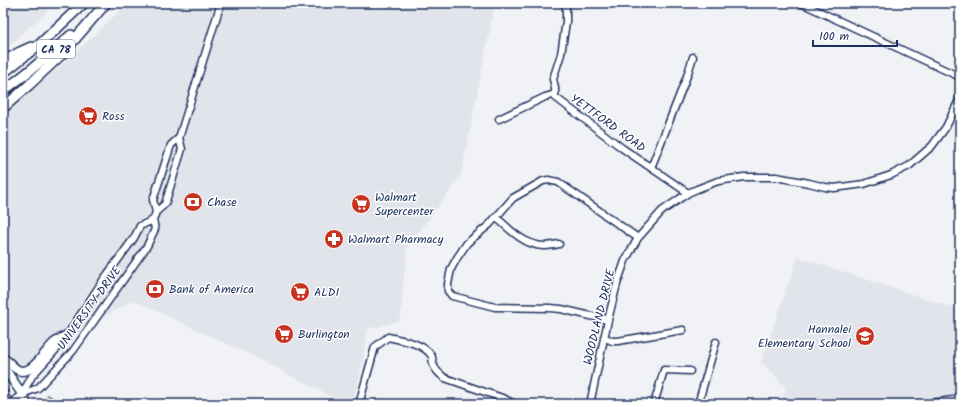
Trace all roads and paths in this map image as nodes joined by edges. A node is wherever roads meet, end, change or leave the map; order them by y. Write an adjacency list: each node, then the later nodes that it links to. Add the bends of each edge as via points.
1 (84, 3): 6 (highway, CA 78)
2 (105, 3): 11 (highway, CA 78, via 49,55); 14 (highway, via 62,54)
3 (221, 3): 16 (street, UNIVERSITY DRIVE)
4 (566, 3): 12 (street, YETTFORD ROAD, via 561,54 553,79)
5 (801, 3): 10 (street)
6 (40, 44): 8 (highway); 9 (highway, CA 78)
7 (693, 57): 17 (street)
8 (3, 62)
9 (3, 73)
10 (960, 77)
11 (3, 91)
12 (555, 94): 15 (street); 17 (street, YETTFORD ROAD, via 555,97 567,107)
13 (960, 98): 18 (street, WOODLAND DRIVE, via 946,127 932,146 909,166 891,175 864,184 834,188 776,177 744,177 718,181)
14 (3, 108)
15 (499, 119)
16 (179, 138): 19 (street, UNIVERSITY DRIVE, via 171,145 153,200); 19 (street, UNIVERSITY DRIVE, via 182,149 165,204)
17 (651, 168): 18 (street, YETTFORD ROAD)
18 (688, 193): 22 (street, WOODLAND DRIVE, via 662,211)
19 (156, 212): 21 (street, UNIVERSITY DRIVE)
20 (496, 216): 22 (street, via 513,198 548,180 558,182); 23 (street, via 526,241 542,246); 24 (street, via 467,244 457,258 451,269 448,284 448,291 452,296 495,307 561,309)
21 (153, 220): 26 (street, UNIVERSITY DRIVE, via 140,226); 33 (street, UNIVERSITY DRIVE, via 155,229 147,246 73,352 38,388)
22 (638, 238): 24 (street, WOODLAND DRIVE, via 625,261)
23 (559, 244)
24 (608, 320): 27 (street, WOODLAND DRIVE)
25 (683, 330): 27 (street, via 618,341)
26 (67, 335): 29 (main road, via 54,343 32,368 24,371 18,370); 33 (street, UNIVERSITY DRIVE, via 32,376)
27 (604, 337): 39 (street, WOODLAND DRIVE)
28 (716, 342): 41 (street)
29 (3, 358)
30 (3, 366): 33 (main road)
31 (690, 371): 40 (street, via 664,370)
32 (3, 393): 35 (main road)
33 (22, 394): 35 (street, UNIVERSITY DRIVE); 36 (main road)
34 (960, 399): 42 (street)
35 (9, 404)
36 (27, 404)
37 (359, 404): 38 (street, via 375,347 388,337 426,349 432,356 438,374 445,378)
38 (514, 404)
39 (590, 404)
40 (654, 404)
41 (698, 404)
42 (925, 404)

